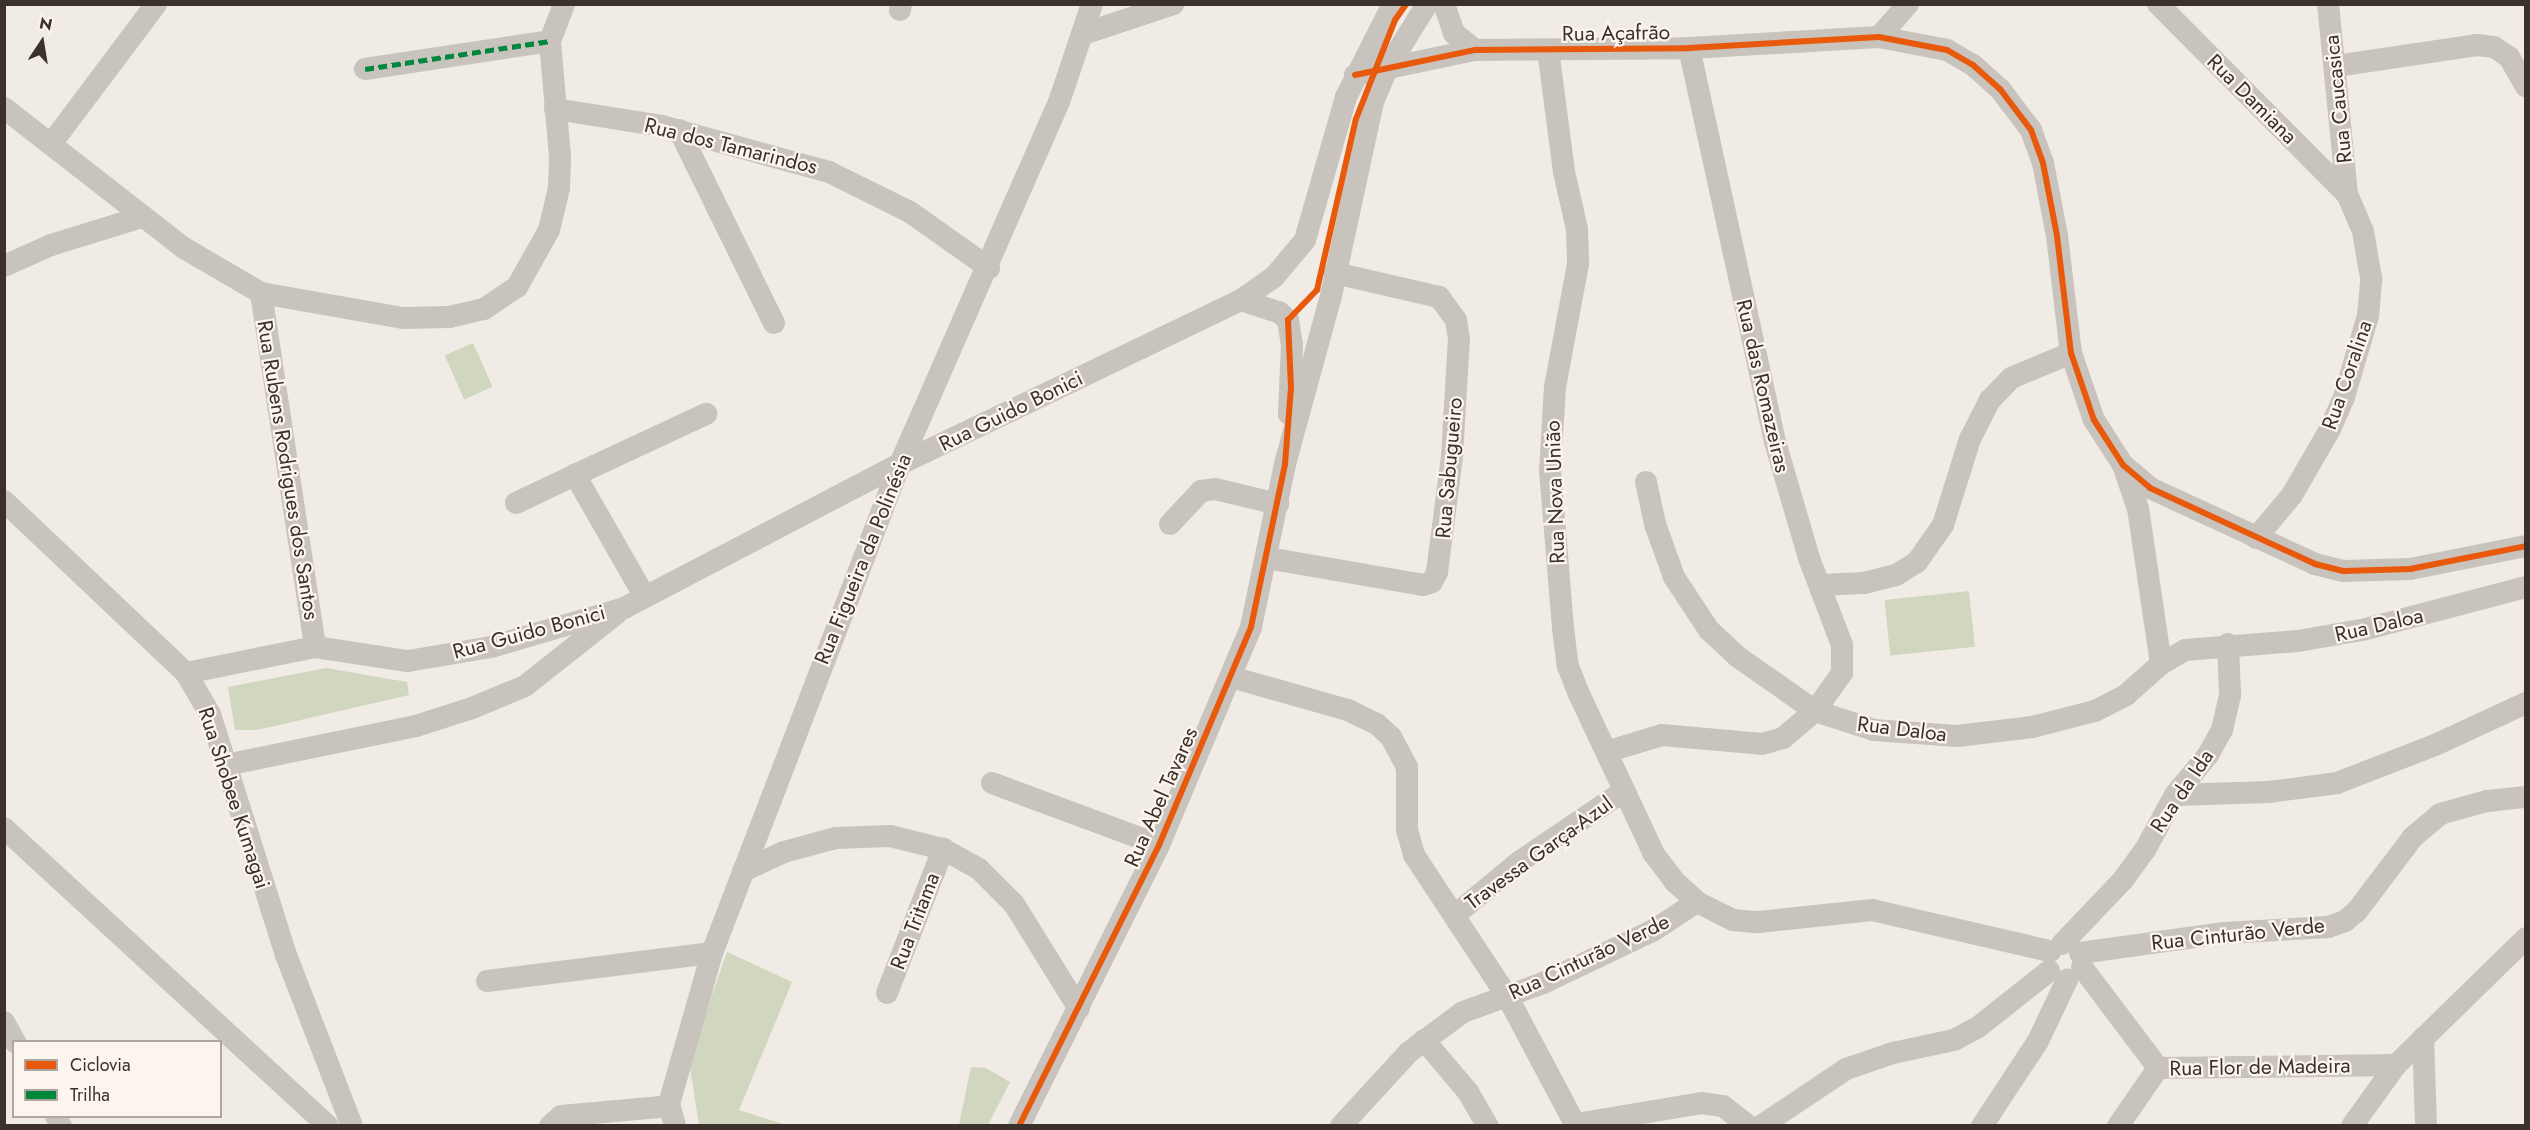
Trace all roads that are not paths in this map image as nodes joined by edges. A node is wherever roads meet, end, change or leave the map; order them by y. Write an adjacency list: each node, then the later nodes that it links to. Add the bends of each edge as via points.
1 (156, 4): 25 (street)
2 (564, 4): 13 (street)
3 (1092, 4): 11 (street, Rua Figueira da Polinésia)
4 (1173, 4): 11 (street)
5 (1393, 4): 20 (street)
6 (1427, 4): 18 (street, Rua Abel Tavares)
7 (1444, 4): 15 (street, via 1455,33)
8 (1908, 4): 12 (street)
9 (2158, 4): 26 (street, Rua Damiana)
10 (2328, 4): 17 (street, Rua Caucasica)
11 (1086, 33): 29 (street, Rua Figueira da Polinésia)
12 (1879, 37): 14 (street, Rua Açafrão); 34 (street, Rua Açafrão, via 1947,50 1973,64 2006,96 2031,130 2043,163 2057,236)
13 (550, 41): 19 (street); 23 (street)
14 (1689, 48): 16 (street, Rua Açafrão); 48 (street, Rua das Romazeiras, via 1774,442)
15 (1475, 50): 16 (street, Rua Açafrão); 18 (street, Rua Açafrão)
16 (1548, 50): 59 (street, Rua Nova União, via 1564,171 1577,228 1578,264 1555,387 1550,470 1563,628 1568,666)
17 (2336, 66): 21 (street, via 2485,46 2509,57); 26 (street, Rua Caucasica)
18 (1388, 67): 20 (street, Rua Açafrão); 30 (street, Rua Abel Tavares, via 1363,138)
19 (364, 69)
20 (1356, 75): 32 (street, via 1340,115 1305,240 1274,277)
21 (2526, 86)
22 (4, 108): 25 (street)
23 (555, 109): 24 (street, Rua dos Tamarindos); 31 (street, via 559,188 549,231 517,288 484,309 449,317 403,318)
24 (679, 130): 29 (street, Rua dos Tamarindos, via 784,157 860,185 909,212); 33 (street)
25 (51, 144): 27 (street)
26 (2347, 194): 45 (street, Rua Coralina, via 2363,231 2371,278 2360,348 2344,397 2310,466)
27 (142, 217): 28 (street, via 51,245); 31 (street, via 184,248)
28 (4, 266)
29 (989, 268): 36 (street, Rua Figueira da Polinésia)
30 (1335, 273): 37 (street, Rua Abel Tavares); 47 (street, Rua Sabugueiro, via 1439,297 1456,320 1459,339 1452,456 1437,572 1432,582 1423,585)
31 (261, 293): 53 (street, Rua Rubens Rodrigues dos Santos)
32 (1241, 300): 36 (street, Rua Guido Bonici); 37 (street, via 1279,312 1288,320 1291,387)
33 (774, 323)
34 (2071, 353): 38 (street, Rua Açafrão, via 2094,420); 48 (street, via 2012,378 1990,400 1970,439 1943,525 1917,562 1896,575 1864,584)
35 (706, 414): 39 (street)
36 (900, 464): 50 (street, Rua Guido Bonici); 68 (street, Rua Figueira da Polinésia)
37 (1285, 464): 43 (street, Rua Abel Tavares)
38 (2123, 465): 45 (street, via 2150,488); 54 (street, via 2138,509)
39 (575, 475): 42 (street); 50 (street)
40 (1646, 482): 58 (street, Rua Daloa, via 1662,548 1690,606 1738,657)
41 (4, 501): 55 (street, Rua Shobee Kumagai)
42 (516, 503)
43 (1278, 504): 44 (street, via 1215,489 1200,491); 47 (street, Rua Abel Tavares)
44 (1170, 524)
45 (2256, 538): 46 (street, via 2315,564 2374,573)
46 (2526, 546)
47 (1267, 558): 56 (street, Rua Abel Tavares, via 1251,627)
48 (1820, 585): 58 (street, Rua das Romazeiras, via 1843,658 1835,687)
49 (2526, 587): 52 (street, Rua Daloa, via 2335,636)
50 (645, 597): 51 (street, Rua Guido Bonici)
51 (624, 608): 53 (street, Rua Guido Bonici, via 491,647 408,661); 60 (street, Rua Guido Bonici, via 525,686 472,708 416,726)
52 (2228, 644): 54 (street, Rua Daloa, via 2185,650); 63 (street, Rua da Ida, via 2230,694 2222,730 2208,755)
53 (315, 647): 55 (street, Rua Guido Bonici)
54 (2161, 664): 58 (street, Rua Daloa, via 2126,695 2095,711 2032,728 1957,736 1911,735 1874,730)
55 (186, 672): 60 (street, Rua Shobee Kumagai, via 210,714)
56 (1231, 677): 66 (street, Rua Abel Tavares); 70 (street, via 1348,710 1377,724 1391,737 1407,767 1410,844 1424,873)
57 (2526, 703): 63 (street, via 2435,745 2337,783 2269,792)
58 (1815, 711): 59 (street, Rua das Romazeiras, via 1793,733 1773,742 1662,735)
59 (1609, 751): 62 (street, Rua Nova União)
60 (226, 765): 88 (street, Rua Shobee Kumagai, via 286,955)
61 (992, 783): 66 (street)
62 (1624, 791): 69 (street, Rua Nova União, via 1654,854 1674,881); 70 (street, Travessa Garça-Azul, via 1519,862)
63 (2175, 795): 73 (street, Rua da Ida, via 2134,864)
64 (2526, 797): 73 (street, Rua Cinturão Verde, via 2487,801 2440,814 2414,837 2345,921 2328,927 2225,933)
65 (4, 828): 87 (street)
66 (1159, 845): 77 (street, Rua Abel Tavares)
67 (943, 849): 68 (street, via 890,836 836,838 784,852); 75 (street, Rua Tritama); 77 (street, via 979,869 1014,904)
68 (743, 871): 72 (street, Rua Figueira da Polinésia)
69 (1697, 902): 73 (street, Rua Cinturão Verde, via 1733,920 1758,922 1872,910); 76 (street, Rua Cinturão Verde, via 1654,930)
70 (1455, 915): 76 (street)
71 (2526, 938): 79 (street)
72 (712, 953): 74 (street); 89 (street, Rua Figueira da Polinésia, via 669,1104)
73 (2065, 961): 83 (street); 95 (street, via 1977,1028 1954,1040 1893,1053 1846,1069); 96 (street, via 2038,1041)
74 (487, 981)
75 (887, 993)
76 (1508, 996): 81 (street, Rua Cinturão Verde, via 1463,1012); 93 (street)
77 (1078, 1009): 90 (street, Rua Abel Tavares)
78 (4, 1022): 80 (street)
79 (2423, 1038): 82 (street); 99 (street)
80 (14, 1040)
81 (1424, 1040): 85 (street, Rua Cinturão Verde); 92 (street, via 1468,1092)
82 (2396, 1065): 83 (street, Rua Flor de Madeira); 98 (street)
83 (2157, 1068): 97 (street, Rua Flor de Madeira)
84 (659, 1107): 86 (street)
85 (1363, 1117): 91 (street, Rua Cinturão Verde)
86 (556, 1121)
87 (328, 1125)
88 (352, 1125)
89 (675, 1125)
90 (1019, 1125)
91 (1341, 1125)
92 (1488, 1125)
93 (1576, 1125): 94 (street, via 1701,1103 1723,1106)
94 (1749, 1125)
95 (1761, 1125)
96 (1982, 1125)
97 (2118, 1125)
98 (2352, 1125)
99 (2426, 1125)

